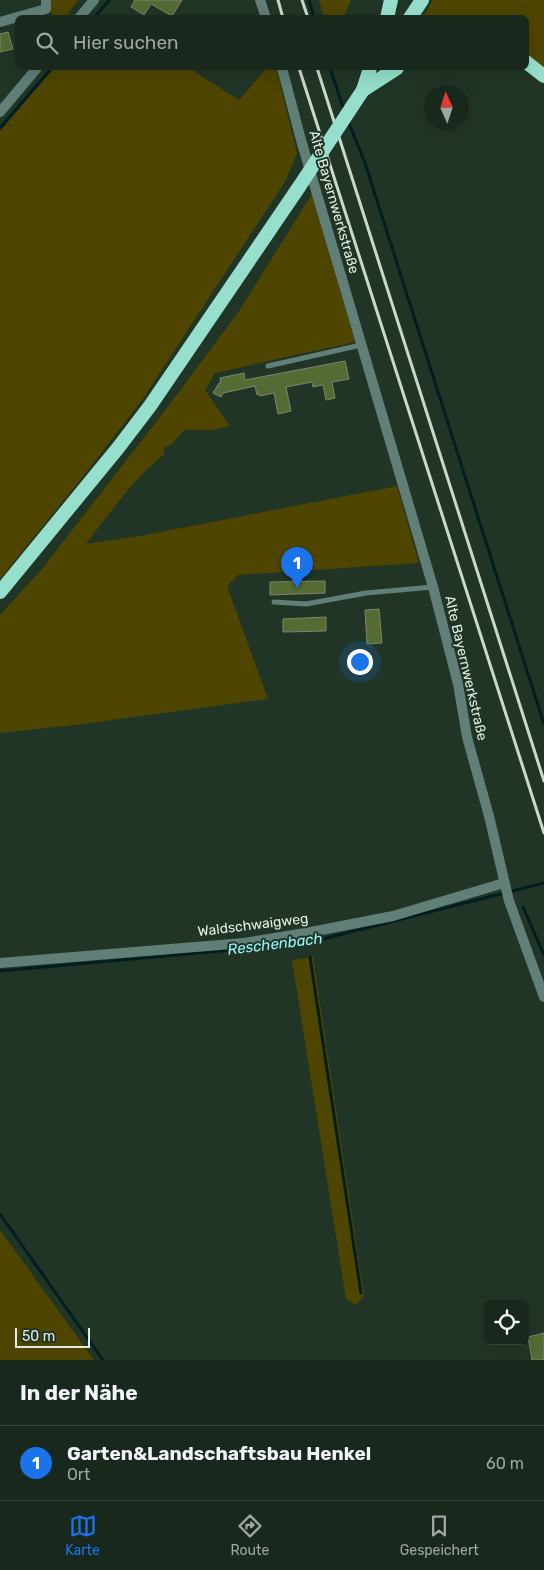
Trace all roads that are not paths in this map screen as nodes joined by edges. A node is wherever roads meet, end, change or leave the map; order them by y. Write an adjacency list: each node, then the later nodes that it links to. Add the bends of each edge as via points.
1 (94, 0): 7 (street)
2 (260, 0): 8 (street)
3 (391, 0): 9 (highway)
4 (422, 0): 10 (highway)
5 (46, 5): 6 (street)
6 (19, 15)
7 (82, 15)
8 (265, 15)
9 (388, 15)
10 (412, 15)
11 (15, 16): 12 (street)
12 (0, 22)
13 (529, 64): 19 (highway)
14 (35, 70): 21 (street)
15 (283, 70): 22 (street, Alte Bayernwerkstraße)
16 (369, 70): 20 (highway)
17 (376, 70): 20 (highway)
18 (394, 70): 20 (highway)
19 (544, 76)
20 (363, 90): 25 (highway, bridge, via 150,406)
21 (0, 112)
22 (362, 344): 23 (lane); 24 (street, Alte Bayernwerkstraße)
23 (268, 366)
24 (432, 587): 26 (lane, via 366,593 306,604); 27 (street, Alte Bayernwerkstraße)
25 (0, 592)
26 (274, 602)
27 (505, 886): 28 (street, Waldschwaigweg, via 394,916 244,943); 29 (street, Alte Bayernwerkstraße)
28 (0, 962)
29 (544, 997)

